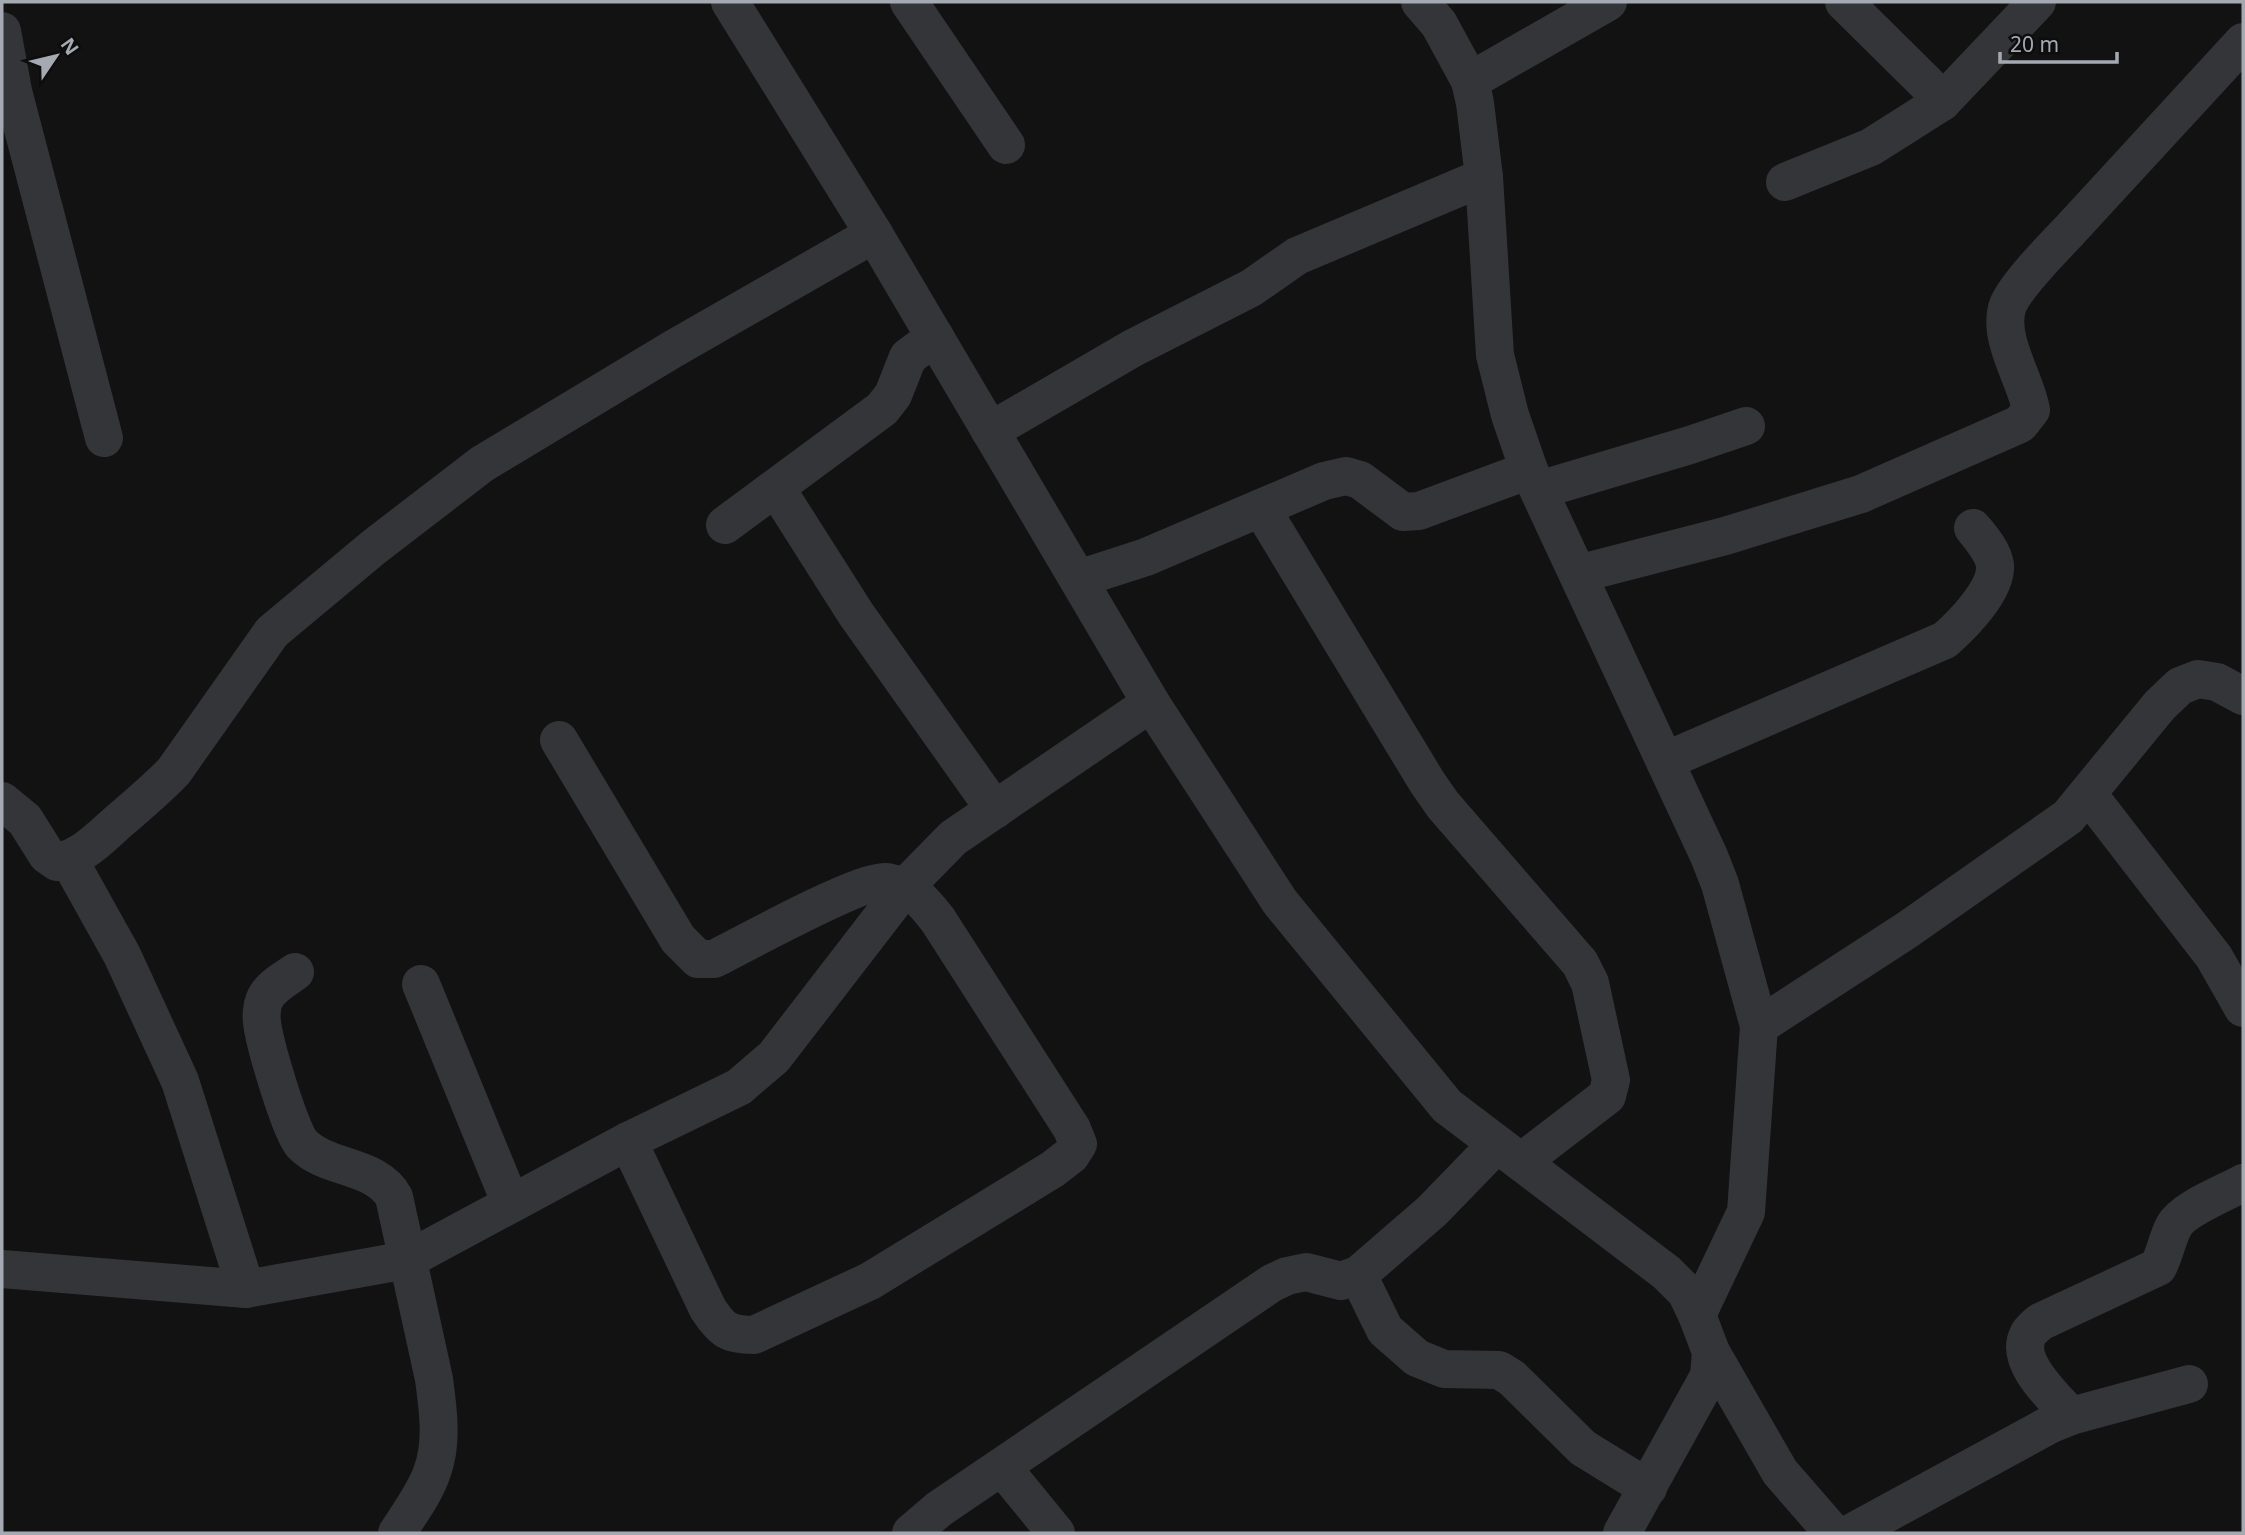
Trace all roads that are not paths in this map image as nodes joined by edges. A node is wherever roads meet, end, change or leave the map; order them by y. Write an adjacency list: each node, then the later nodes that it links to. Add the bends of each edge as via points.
1 (730, 2): 14 (street)
2 (909, 2): 11 (street)
3 (1420, 2): 9 (street, via 1439,24)
4 (1608, 2): 9 (street)
5 (1844, 2): 10 (street)
6 (2037, 2): 10 (street)
7 (2, 31): 18 (street, via 13,91)
8 (2243, 41): 24 (street, via 2054,248 2007,308 2009,348 2031,410 2020,424 1861,494)
9 (1470, 81): 12 (street)
10 (1942, 102): 13 (street, via 1871,147)
11 (1006, 145)
12 (1484, 177): 17 (street, via 1297,256 1251,288 1133,348); 19 (street, via 1495,355 1510,415)
13 (1784, 182)
14 (874, 234): 15 (street); 33 (street, via 482,464 374,547 272,632 155,792)
15 (935, 337): 17 (street); 20 (street, via 908,357 882,410)
16 (1746, 426): 19 (street, via 1690,445)
17 (990, 431): 25 (street)
18 (104, 438)
19 (1534, 480): 21 (street, via 1419,512 1403,512 1360,480 1346,476); 24 (street)
20 (776, 488): 22 (street); 32 (street, via 856,614)
21 (1261, 508): 25 (street, via 1146,557); 40 (street, via 1427,782 1580,963 1590,983 1611,1080 1607,1096)
22 (725, 525)
23 (1973, 528): 29 (street, via 1987,545 1995,566 1990,589 1945,640)
24 (1578, 575): 29 (street)
25 (1078, 579): 27 (street)
26 (2243, 696): 30 (street, via 2217,682 2198,679 2180,686)
27 (1151, 703): 32 (street); 40 (street, via 1280,902 1447,1107)
28 (559, 740): 34 (street, via 678,939 698,959 714,959 857,888 884,881)
29 (1665, 761): 38 (street, via 1720,884)
30 (2088, 794): 37 (street, via 2214,957); 38 (street, via 2047,833)
31 (2, 801): 33 (street, via 25,820 47,855 57,862)
32 (995, 810): 34 (street, via 953,838)
33 (69, 860): 46 (street, via 122,955 180,1081)
34 (905, 887): 39 (street, via 759,1072 739,1087); 39 (street, via 938,920 1072,1129 1078,1144 1071,1155 870,1280 754,1335 735,1335 720,1327 708,1310)
35 (295, 972): 43 (street, via 271,989 263,1002 261,1021 291,1127 313,1153 377,1179 388,1188 394,1197)
36 (421, 984): 42 (street)
37 (2243, 1008)
38 (1759, 1026): 47 (street, via 1746,1212)
39 (628, 1141): 42 (street)
40 (1509, 1153): 45 (street); 47 (street, via 1667,1273 1686,1292)
41 (2243, 1183): 50 (street, via 2183,1216 2158,1267 2040,1322 2028,1333 2024,1350 2030,1367)
42 (511, 1204): 43 (street)
43 (407, 1260): 46 (street); 53 (street, via 434,1379 438,1450 432,1473)
44 (2, 1269): 46 (street)
45 (1358, 1275): 51 (street, via 1341,1281 1306,1272 1272,1283); 52 (street, via 1385,1330 1417,1358 1444,1369 1499,1370 1583,1448)
46 (246, 1290)
47 (1697, 1315): 48 (street)
48 (1711, 1352): 52 (street, via 1709,1376 1699,1398); 57 (street, via 1780,1472)
49 (2189, 1384): 50 (street)
50 (2071, 1416): 58 (street)
51 (1002, 1467): 54 (street); 55 (street)
52 (1648, 1488): 56 (street)
53 (397, 1533)
54 (911, 1533)
55 (1056, 1533)
56 (1622, 1533)
57 (1833, 1533)
58 (1851, 1533)

